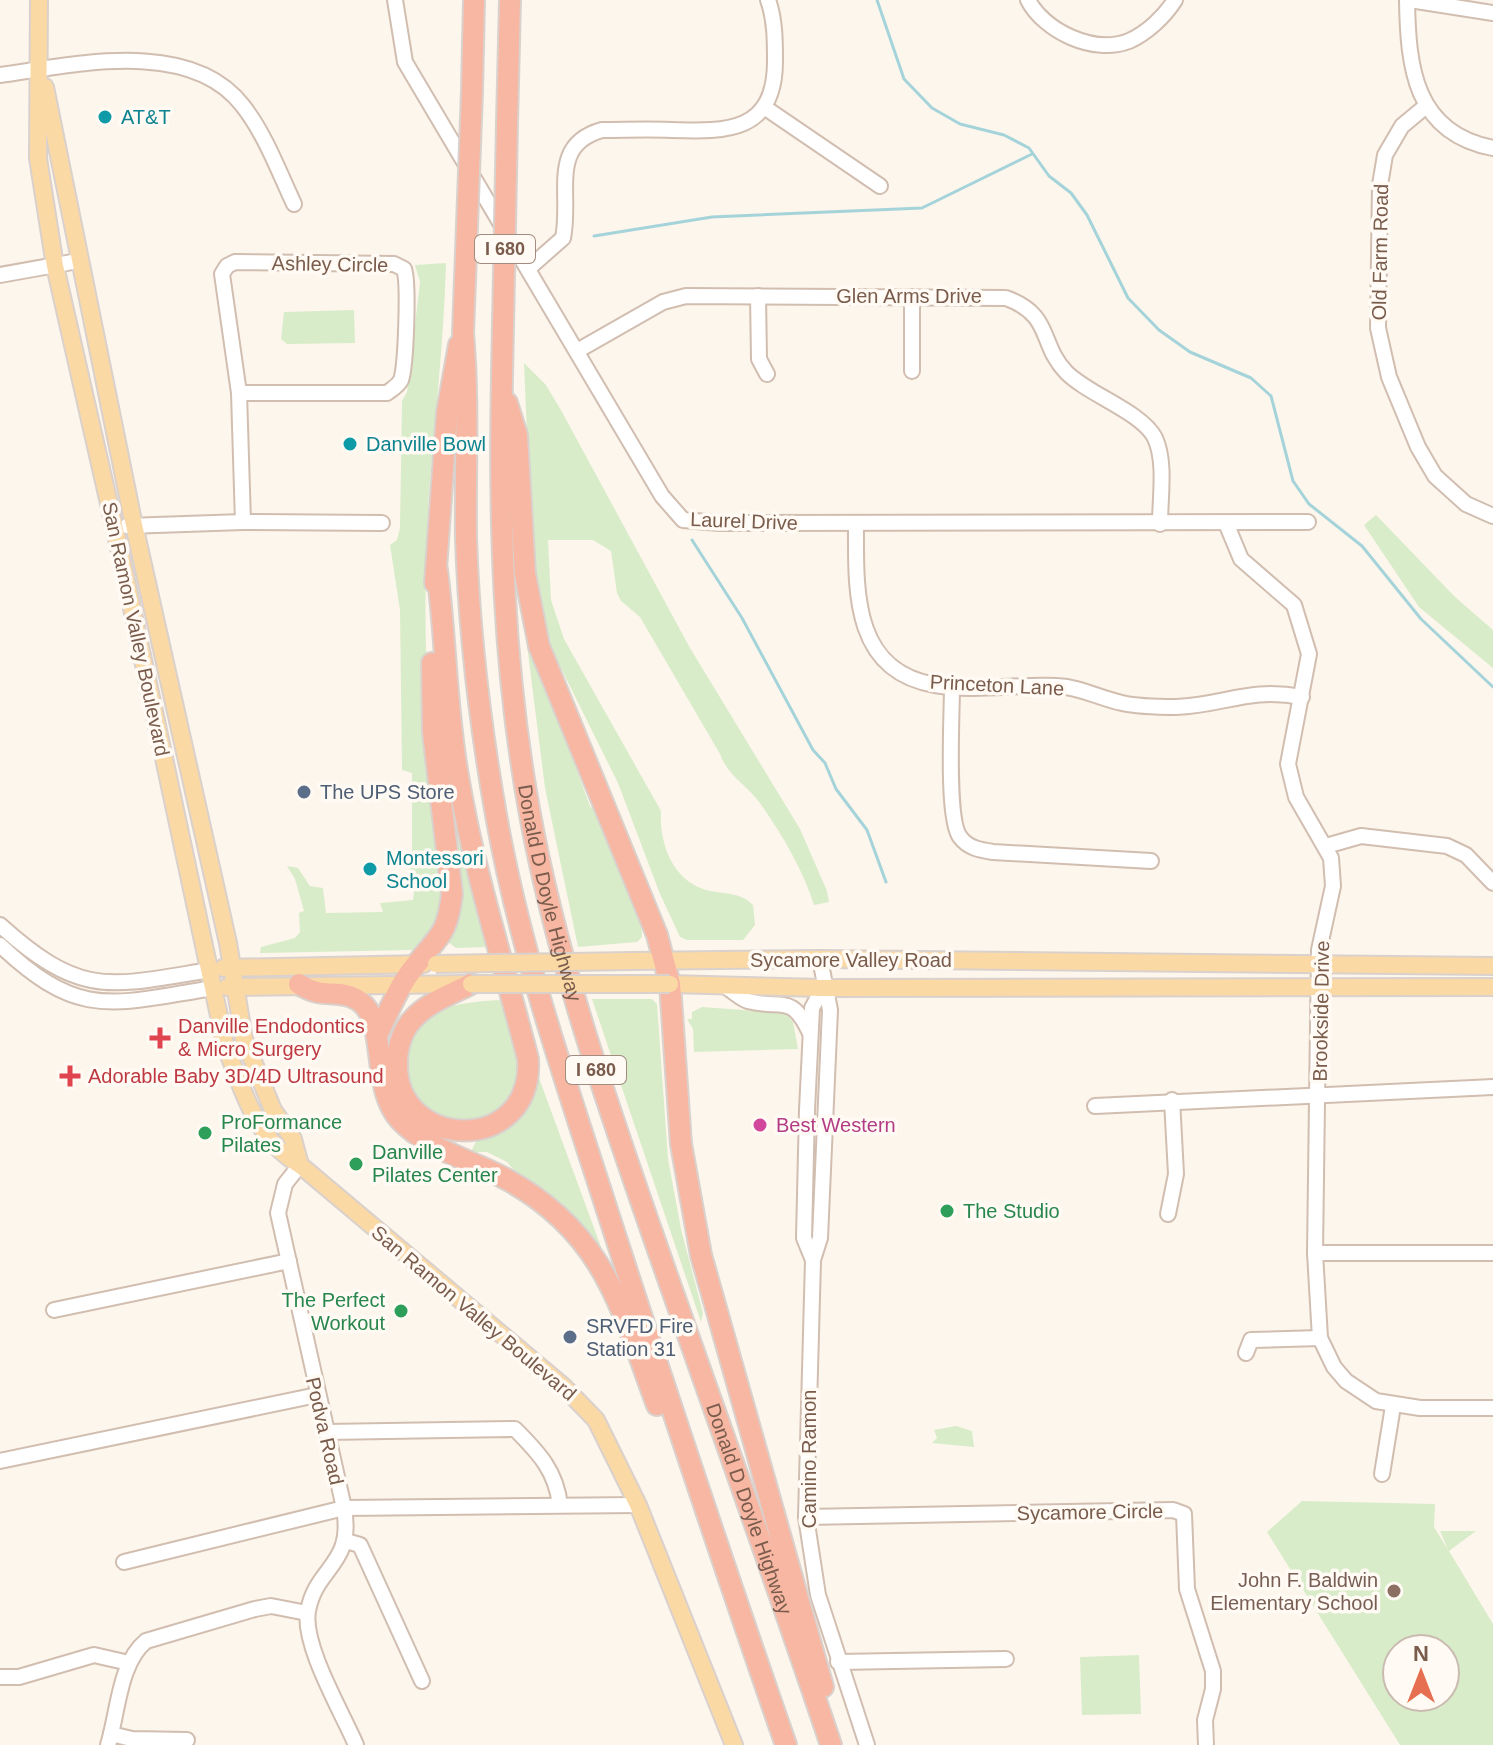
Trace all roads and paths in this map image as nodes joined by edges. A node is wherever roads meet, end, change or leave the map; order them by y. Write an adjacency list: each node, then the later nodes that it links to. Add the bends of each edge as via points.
1 (39, 0): 10 (main road, San Ramon Valley Boulevard)
2 (395, 0): 19 (street, Laurel Drive, via 405,62)
3 (474, 0): 24 (highway, I 680, bridge)
4 (510, 0): 27 (highway, Donald D Doyle Highway / I 680, bridge)
5 (768, 0): 13 (street, via 775,76)
6 (1028, 0): 7 (street, via 1048,28 1098,43 1126,42 1147,30)
7 (1175, 0)
8 (1409, 0): 9 (street); 12 (street, via 1409,65)
9 (1493, 13)
10 (41, 70): 11 (street); 16 (street, via 65,63 167,64 216,78 245,107); 17 (main road, San Ramon Valley Boulevard); 18 (main road, San Ramon Valley Boulevard, via 38,158)
11 (0, 75)
12 (1426, 106): 14 (street, via 1457,135); 29 (street, Old Farm Road, via 1402,126 1385,155 1379,199 1378,328 1389,377 1435,476 1466,504)
13 (764, 107): 15 (street); 19 (street, via 742,126 719,130 602,130 585,135 572,145 566,161 563,238)
14 (1493, 148)
15 (880, 186)
16 (294, 204)
17 (78, 261): 18 (street); 36 (main road, San Ramon Valley Boulevard)
18 (55, 266): 20 (street); 37 (main road, San Ramon Valley Boulevard)
19 (529, 268): 23 (street, Laurel Drive)
20 (0, 275)
21 (758, 296): 22 (street, Glen Arms Drive); 23 (street, Glen Arms Drive, via 670,299); 26 (street, via 759,359)
22 (912, 297): 25 (street); 35 (street, Glen Arms Drive, via 996,296 1030,309 1064,370 1152,433 1160,456)
23 (577, 351): 33 (street, Laurel Drive, via 662,496 683,520)
24 (459, 368): 38 (highway); 88 (highway, Donald D Doyle Highway / I 680, via 472,634 514,905 565,1083)
25 (912, 371)
26 (767, 374)
27 (502, 382): 47 (highway, via 517,435 525,574 539,646); 97 (highway, Donald D Doyle Highway / I 680, via 499,459 506,631 529,809 547,898 596,1071)
28 (239, 393): 28 (street, Ashley Circle, via 222,274 235,262 394,264 404,269 401,379 395,387 387,393); 30 (street)
29 (1493, 516)
30 (243, 522): 32 (street); 36 (street)
31 (1308, 522): 34 (street, Laurel Drive)
32 (382, 523)
33 (856, 523): 35 (street, Laurel Drive); 39 (street, Princeton Lane, via 858,604 869,637 895,668 918,681)
34 (1226, 523): 35 (street, Laurel Drive); 40 (street, Brookside Drive, via 1241,559 1288,598 1300,616 1309,654)
35 (1160, 524)
36 (134, 525): 37 (street); 51 (main road, San Ramon Valley Boulevard)
37 (115, 528): 52 (main road, San Ramon Valley Boulevard)
38 (437, 570): 49 (highway, via 432,596 433,732 452,894 443,933); 55 (highway, via 445,682 461,791 528,1059 529,1075 516,1107 504,1119 474,1131 438,1126 421,1116 402,1090 397,1060 405,1030 428,1007)
39 (952, 686): 40 (street, Princeton Lane, via 1062,686 1151,707 1203,704 1261,692); 42 (street, via 953,817 962,840 993,852)
40 (1302, 697): 41 (street, Brookside Drive, via 1289,773 1296,797)
41 (1326, 846): 43 (street, via 1361,836 1447,846 1466,855); 48 (street, Brookside Drive, via 1333,886 1320,939)
42 (1151, 861)
43 (1493, 883)
44 (0, 925): 52 (street, via 40,959 88,980 137,984)
45 (0, 945): 61 (street, via 48,986 92,1000 137,1003)
46 (820, 959): 47 (main road, Sycamore Valley Road); 48 (main road, Sycamore Valley Road); 62 (street, Camino Ramon)
47 (663, 961): 49 (main road, Sycamore Valley Road, bridge); 56 (highway)
48 (1320, 964): 50 (main road, Sycamore Valley Road); 59 (street, Brookside Drive)
49 (415, 965): 51 (main road, Sycamore Valley Road); 53 (highway)
50 (1493, 966)
51 (232, 967): 52 (main road, Sycamore Valley Road); 57 (main road, San Ramon Valley Boulevard)
52 (210, 970): 61 (main road, San Ramon Valley Boulevard)
53 (403, 983): 54 (main road, Sycamore Valley Road); 55 (main road, Sycamore Valley Road); 63 (highway)
54 (299, 984): 57 (main road, Sycamore Valley Road); 63 (highway, via 314,994 355,998 368,1009)
55 (471, 984): 56 (main road, Sycamore Valley Road, bridge)
56 (670, 984): 58 (main road, Sycamore Valley Road); 97 (highway, via 678,1111 694,1219 723,1337 803,1606 826,1696)
57 (235, 986): 61 (main road, Sycamore Valley Road); 69 (main road, San Ramon Valley Boulevard, via 244,1039 269,1102 293,1139)
58 (726, 987): 62 (main road, Sycamore Valley Road); 64 (street, via 747,1001 786,1003 802,1015)
59 (1320, 987): 60 (main road, Sycamore Valley Road); 62 (main road, Sycamore Valley Road); 66 (street, Brookside Drive)
60 (1493, 987)
61 (214, 988): 69 (main road, San Ramon Valley Boulevard, via 225,1044 256,1121 279,1153)
62 (823, 988): 64 (street, Camino Ramon, via 812,1008); 73 (street, Camino Ramon, via 830,1010 820,1238)
63 (378, 1033): 88 (highway, via 379,1072 402,1122 547,1203 592,1251 621,1312 683,1477)
64 (811, 1036): 73 (street, Camino Ramon, via 804,1238)
65 (1493, 1087): 66 (street)
66 (1320, 1093): 67 (street); 71 (street, Brookside Drive)
67 (1172, 1100): 68 (street); 70 (street, via 1176,1174)
68 (1095, 1106)
69 (300, 1165): 74 (street, Podva Road, via 285,1184 278,1206); 85 (main road, San Ramon Valley Boulevard, via 564,1387 605,1433)
70 (1168, 1214)
71 (1315, 1253): 72 (street); 76 (street, Brookside Drive)
72 (1493, 1253)
73 (813, 1260): 87 (street, Camino Ramon)
74 (289, 1261): 75 (street); 78 (street, Podva Road)
75 (54, 1310)
76 (1320, 1338): 77 (street, via 1251,1340); 79 (street, Brookside Drive, via 1346,1381)
77 (1246, 1353)
78 (317, 1395): 81 (street, Podva Road); 82 (street)
79 (1393, 1406): 80 (street, Brookside Drive); 83 (street)
80 (1493, 1408)
81 (326, 1432): 84 (street, via 515,1429 558,1482); 86 (street, Podva Road)
82 (0, 1461)
83 (1382, 1474)
84 (560, 1505): 85 (street, Podva Road); 86 (street, Podva Road)
85 (638, 1505): 101 (main road, San Ramon Valley Boulevard)
86 (344, 1508): 89 (street); 90 (street)
87 (806, 1517): 93 (street, Camino Ramon, via 818,1595); 105 (street, Sycamore Circle, via 1173,1510 1184,1514 1187,1589 1213,1671)
88 (707, 1518): 102 (highway, Donald D Doyle Highway / I 680)
89 (346, 1541): 91 (street); 96 (street, via 360,1545)
90 (124, 1562)
91 (307, 1613): 94 (street, via 271,1606 157,1636 135,1650); 100 (street, via 313,1646)
92 (1006, 1659): 93 (street)
93 (838, 1662): 104 (street, Camino Ramon)
94 (129, 1663): 95 (street, via 94,1655 19,1677); 98 (street)
95 (0, 1677)
96 (422, 1681)
97 (824, 1725): 103 (highway, Donald D Doyle Highway / I 680)
98 (110, 1740): 99 (street)
99 (187, 1740)
100 (356, 1745)
101 (734, 1745)
102 (786, 1745)
103 (831, 1745)
104 (867, 1745)
105 (1206, 1745)

